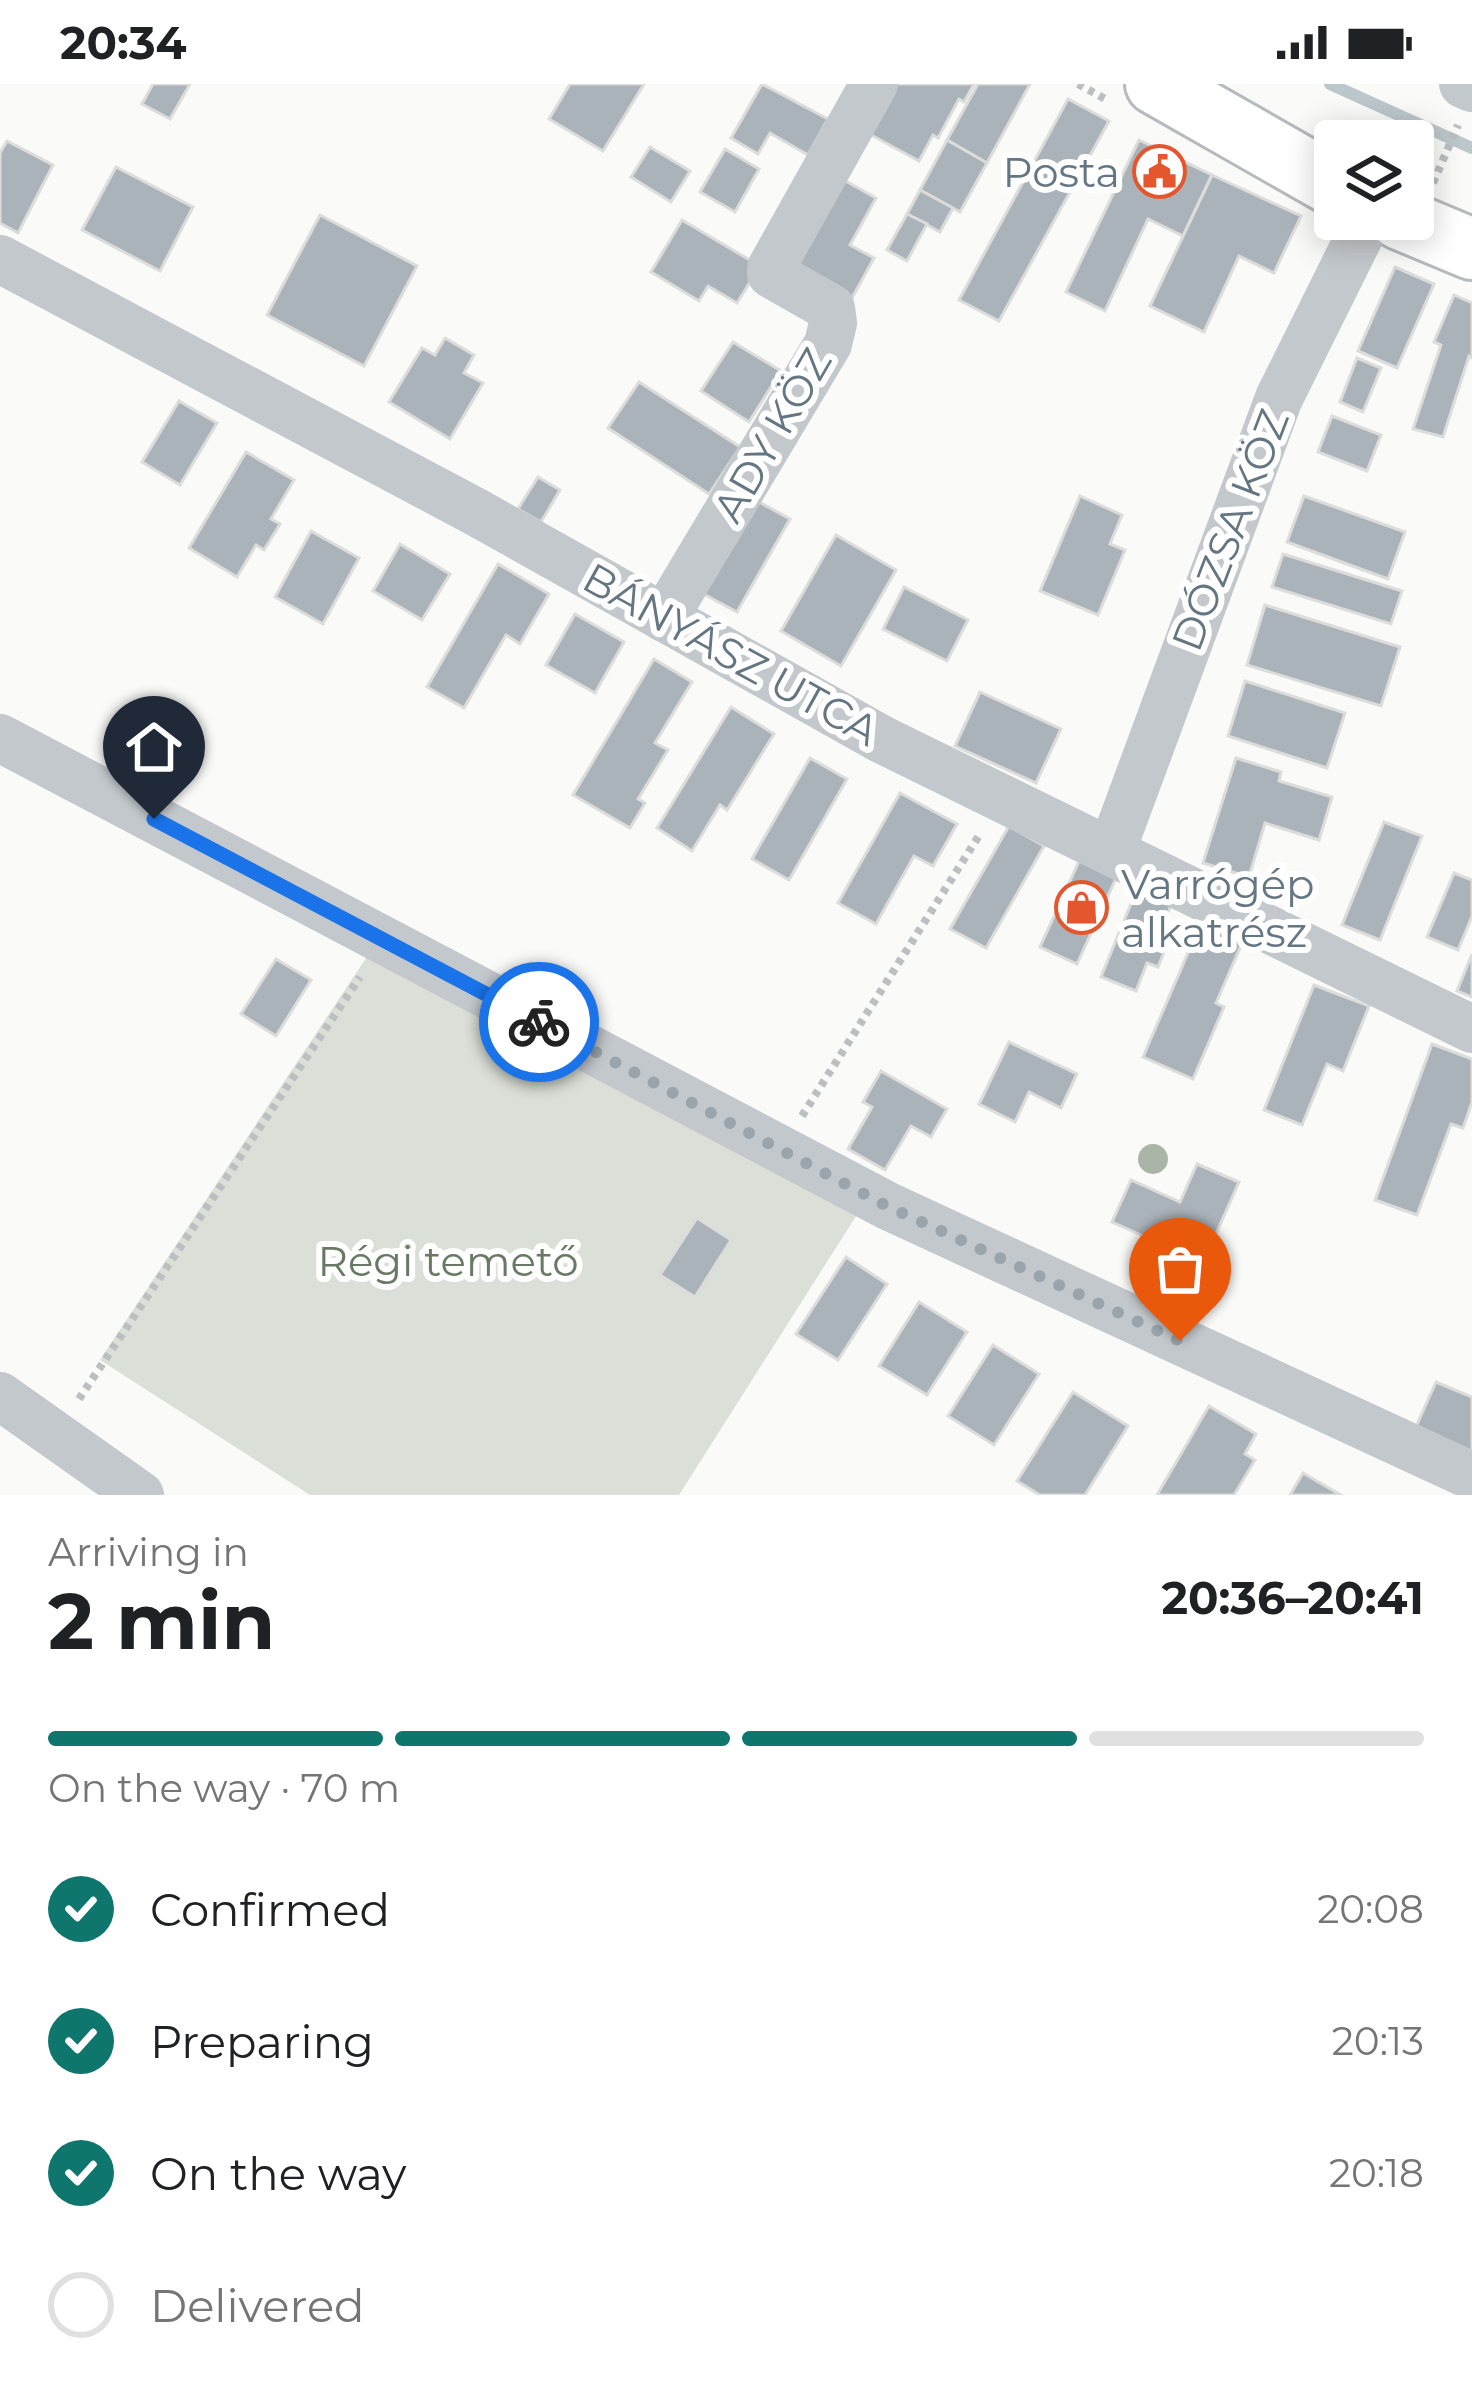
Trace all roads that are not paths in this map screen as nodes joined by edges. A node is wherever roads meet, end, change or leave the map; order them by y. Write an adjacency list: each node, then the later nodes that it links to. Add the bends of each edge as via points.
1 (874, 84): 8 (street, ADY KÖZ, via 770,268 831,308 828,344)
2 (1156, 84): 3 (main road)
3 (1314, 174)
4 (1434, 233): 6 (main road)
5 (1358, 240): 10 (street, DÓZSA KÖZ, via 1280,398)
6 (1472, 248)
7 (0, 259): 8 (street, BÁNYÁSZ UTCA)
8 (664, 618): 10 (street, BÁNYÁSZ UTCA, via 881,739)
9 (0, 738): 13 (street, via 887,1206)
10 (1112, 850): 11 (street, BÁNYÁSZ UTCA)
11 (1472, 1029)
12 (0, 1396): 14 (street)
13 (1472, 1476)
14 (140, 1495)

